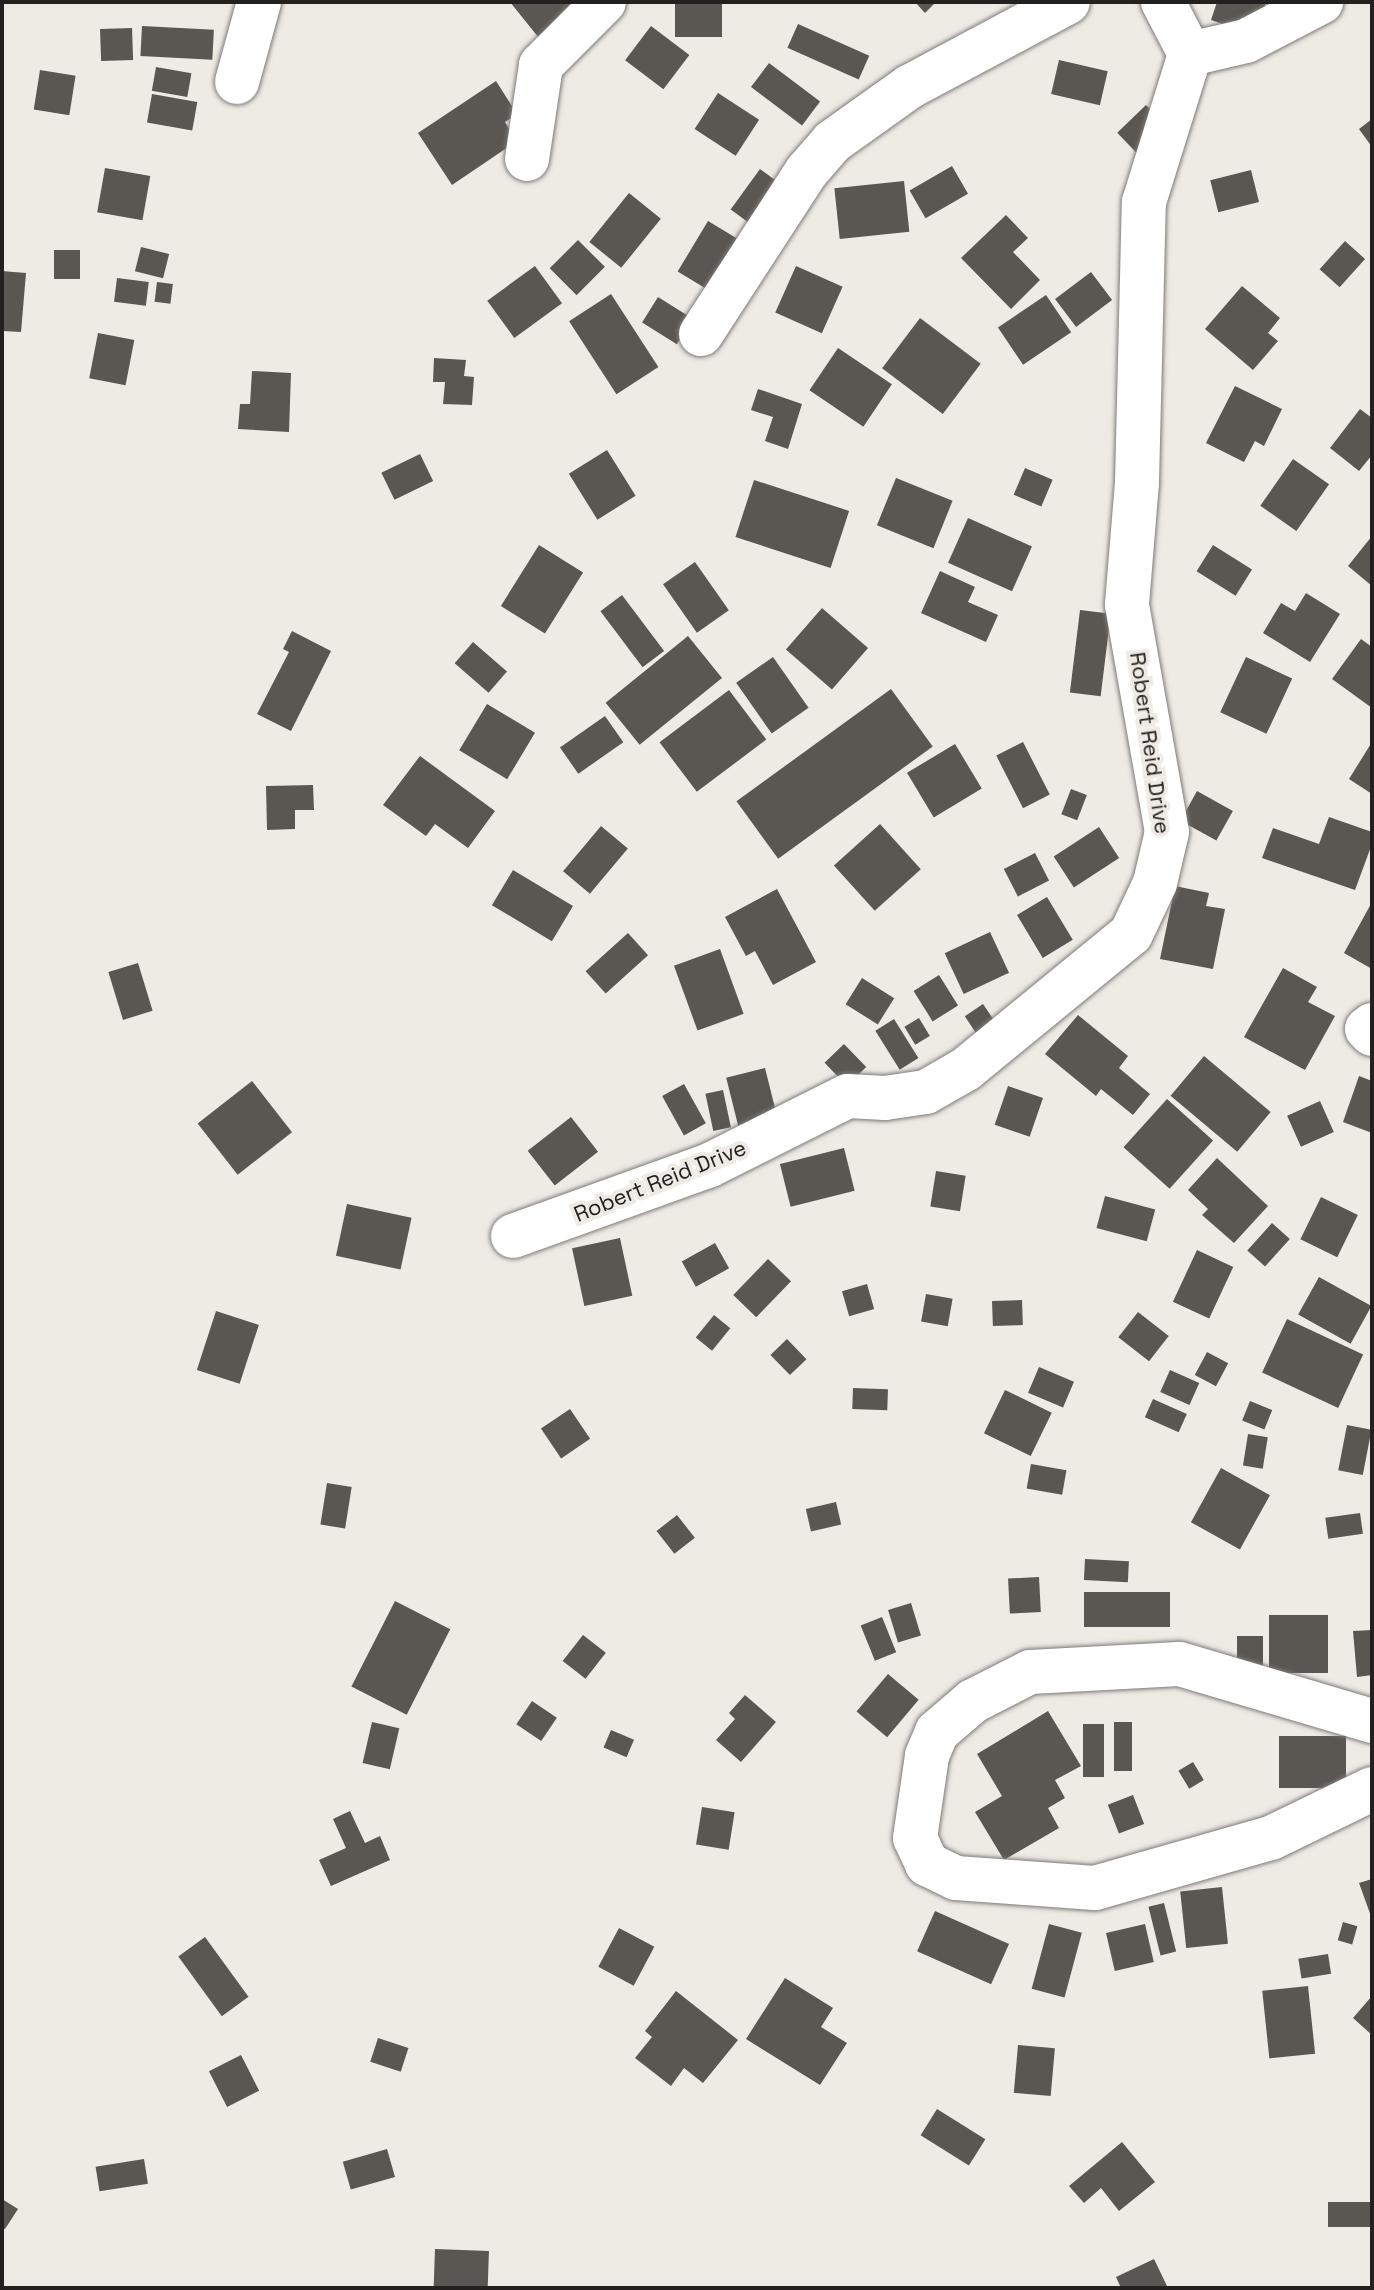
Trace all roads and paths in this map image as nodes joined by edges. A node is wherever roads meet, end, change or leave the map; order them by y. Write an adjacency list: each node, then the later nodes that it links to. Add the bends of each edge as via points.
1 (259, 2): 7 (street)
2 (604, 2): 8 (street, via 541,65)
3 (1068, 2): 9 (street, via 909,87 832,142 807,171)
4 (1163, 2): 6 (street)
5 (1321, 2): 6 (street, via 1246,41)
6 (1190, 54): 12 (street, Robert Reid Drive, via 1144,202 1137,482 1127,604 1167,832 1155,883 1131,934 966,1069 926,1092 848,1096 710,1165)
7 (237, 82)
8 (527, 159)
9 (701, 334)
10 (1372, 1025): 11 (street, via 1367,1029)
11 (1372, 1034)
12 (513, 1236)
13 (1372, 1721): 14 (street, via 1179,1664 1030,1672 973,1701 937,1732 927,1756 915,1838 927,1864 956,1878 1095,1888 1271,1838)
14 (1372, 1789)

